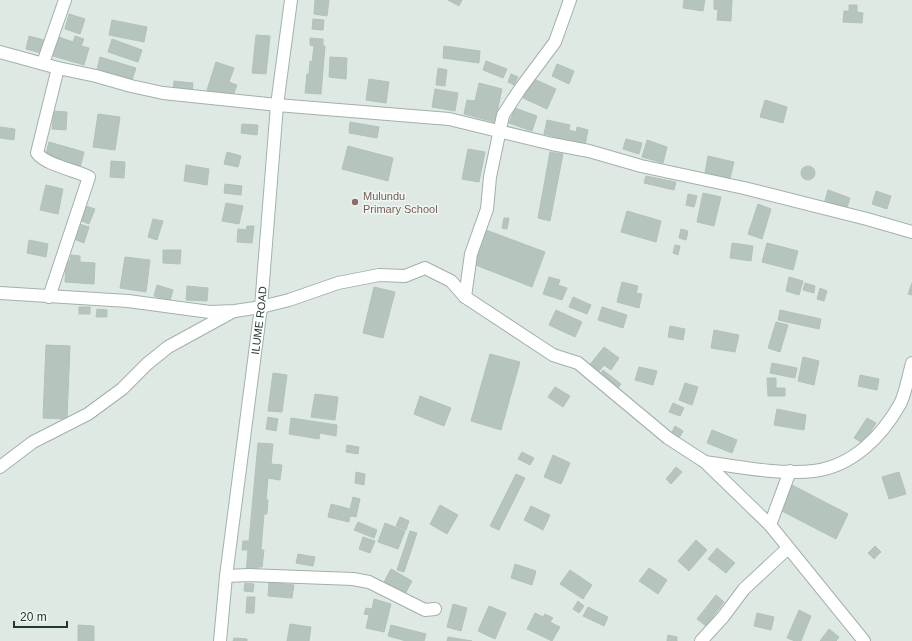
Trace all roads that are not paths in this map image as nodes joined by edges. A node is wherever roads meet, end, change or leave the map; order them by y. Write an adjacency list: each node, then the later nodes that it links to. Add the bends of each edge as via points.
1 (65, 0): 5 (street)
2 (292, 0): 7 (street, ILUME ROAD)
3 (570, 0): 8 (street, via 556,42 503,115)
4 (0, 52): 5 (street)
5 (43, 63): 6 (street)
6 (58, 68): 7 (street, via 162,93); 11 (street, via 37,153 64,168 89,177)
7 (278, 105): 8 (street, via 449,119); 13 (street, ILUME ROAD)
8 (500, 130): 9 (street); 12 (street, via 490,177 487,208 471,254)
9 (912, 232)
10 (0, 294): 11 (street)
11 (49, 297): 14 (street, via 128,301 210,312)
12 (465, 297): 13 (street, via 451,281 425,268 405,276 379,275 338,283); 16 (street, via 553,354 578,363 668,438)
13 (261, 307): 14 (street); 21 (street, ILUME ROAD)
14 (235, 311): 17 (street, via 168,347 122,389 88,414 33,442)
15 (912, 363): 18 (street, via 901,403 880,434 859,453 815,471)
16 (705, 462): 18 (street); 19 (street)
17 (0, 467)
18 (790, 472): 19 (street)
19 (770, 525): 20 (street)
20 (788, 548): 24 (street, via 744,589); 25 (street)
21 (226, 576): 22 (street, via 353,579 369,582 426,610); 23 (street, ILUME ROAD)
22 (435, 609)
23 (220, 641)
24 (701, 641)
25 (864, 641)

